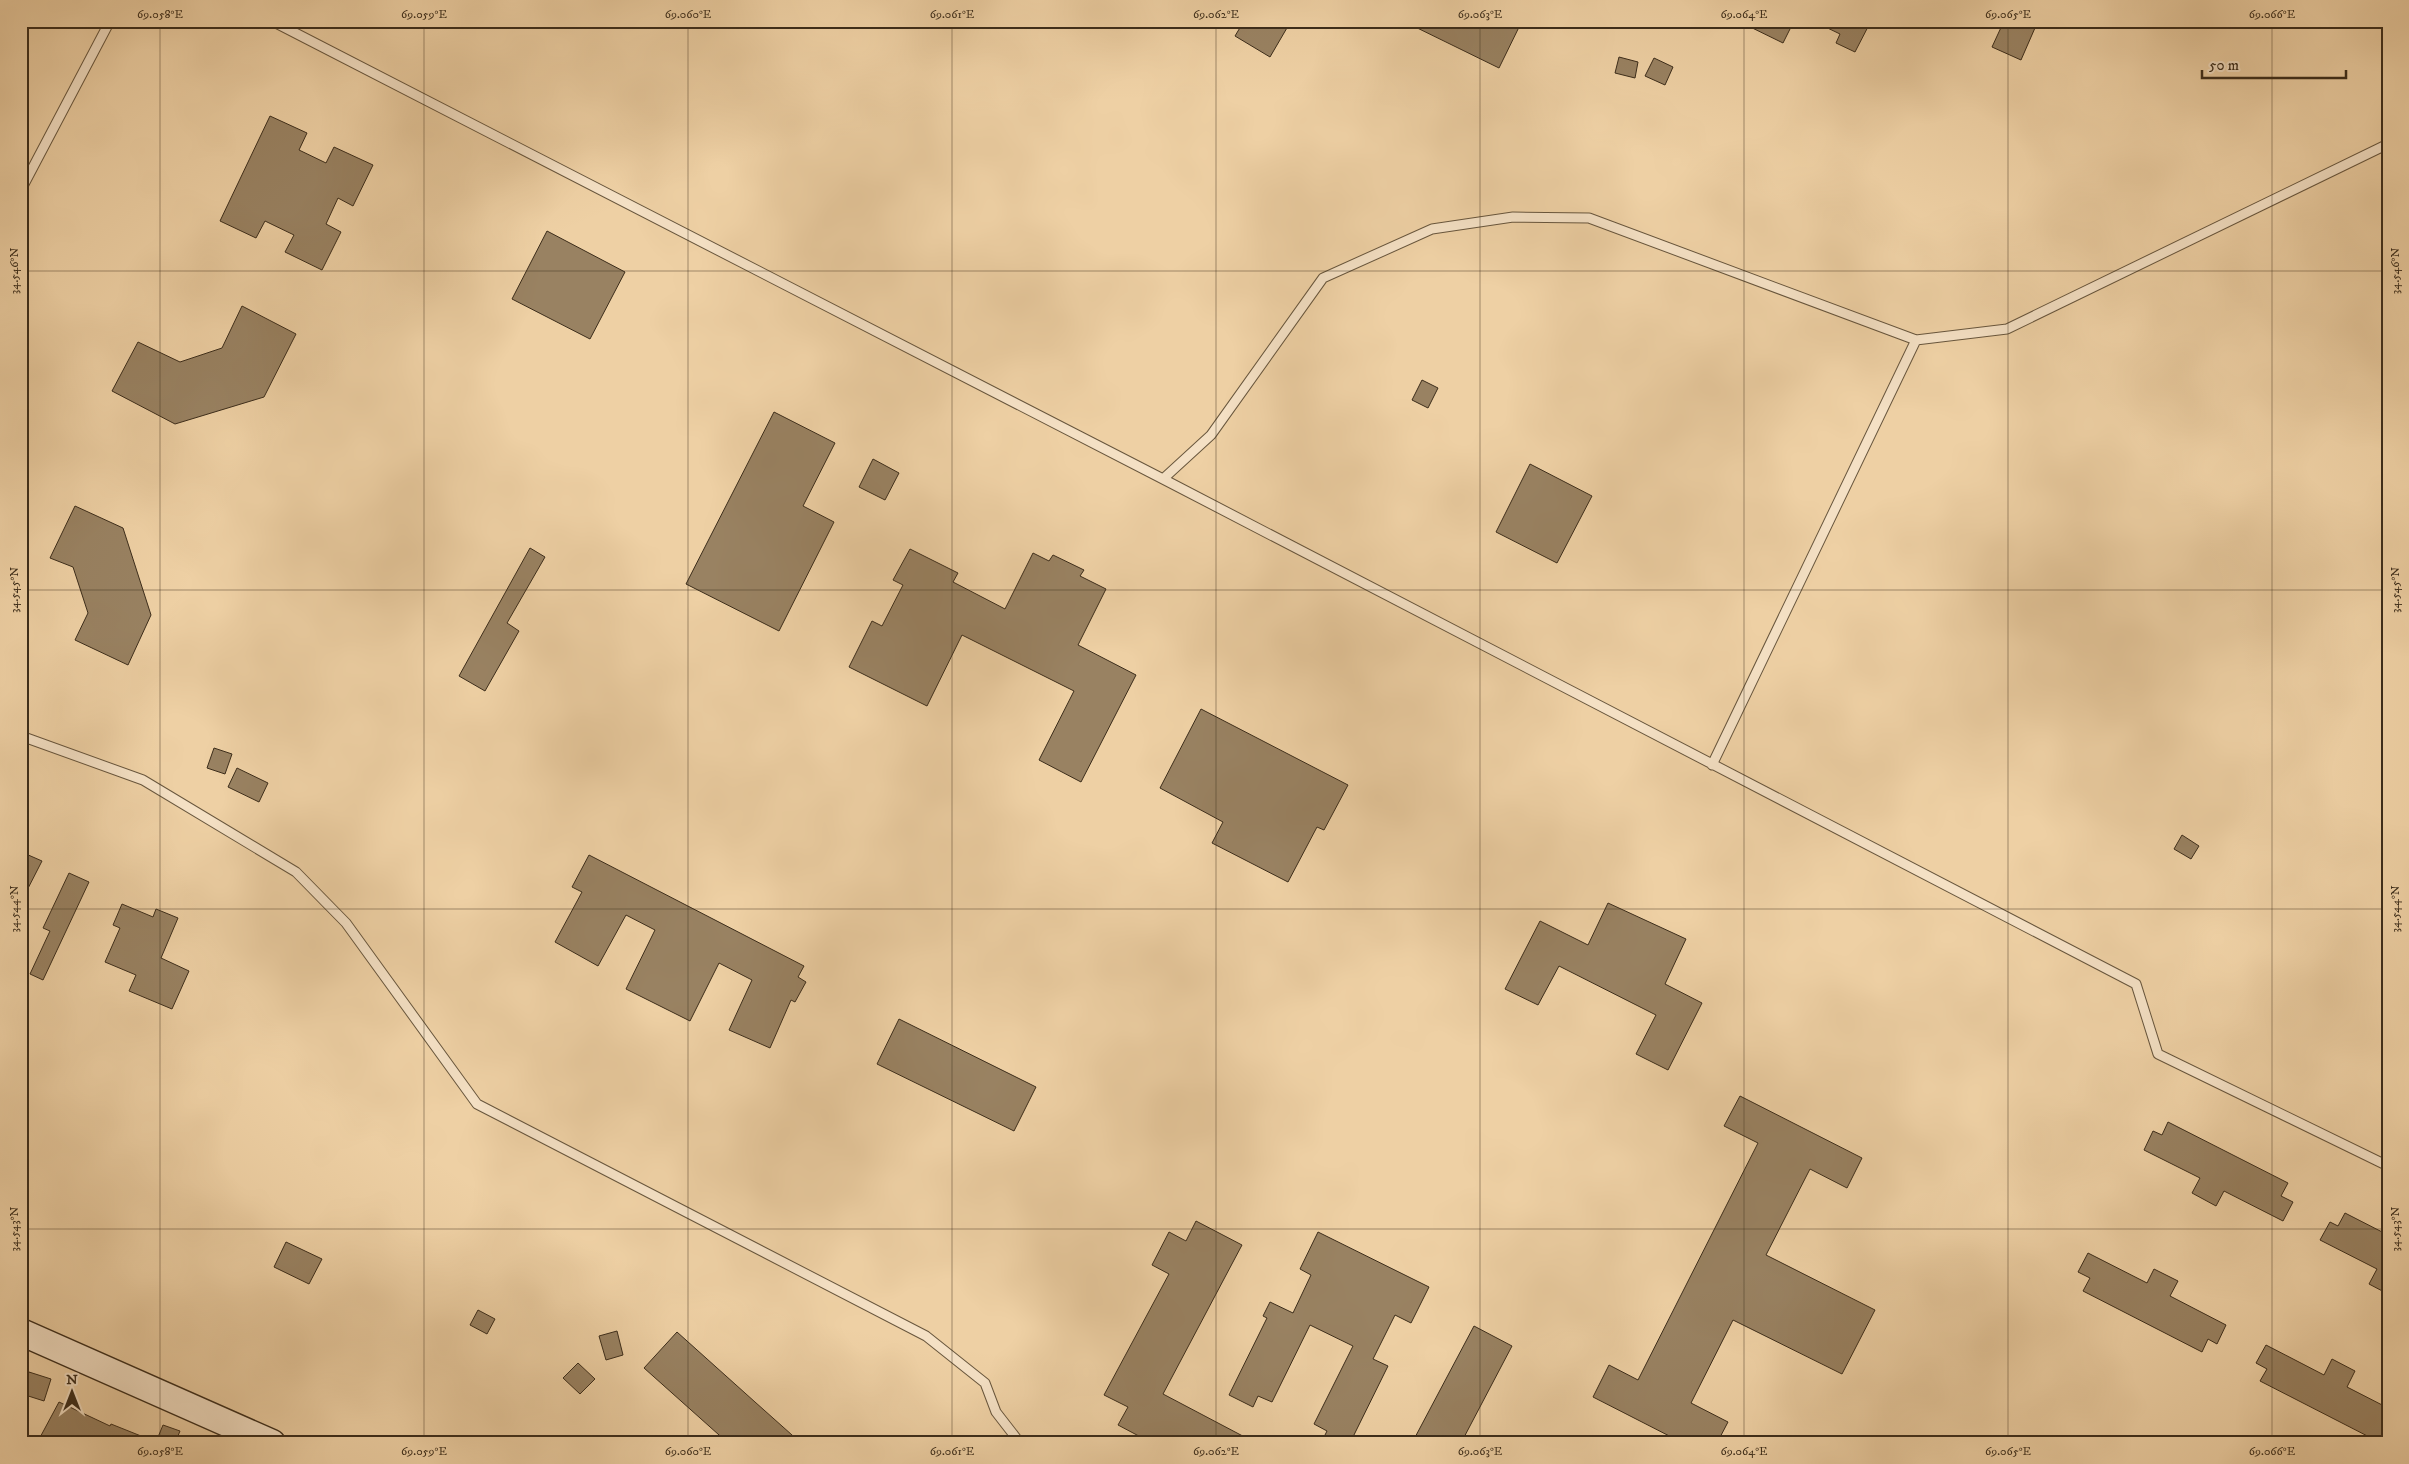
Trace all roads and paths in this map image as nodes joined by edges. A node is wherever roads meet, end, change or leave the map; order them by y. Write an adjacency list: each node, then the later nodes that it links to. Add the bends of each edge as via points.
1 (110, 21): 4 (lane)
2 (272, 21): 6 (lane)
3 (2388, 144): 5 (lane, via 2007,329)
4 (21, 190)
5 (1916, 340): 6 (lane, via 1589,218 1513,217 1432,229 1323,278 1210,435); 8 (lane)
6 (1163, 479): 8 (lane)
7 (21, 736): 12 (lane, via 143,780 296,872 346,923 477,1104 926,1336 985,1383 996,1412)
8 (1712, 765): 9 (lane, via 2136,984 2158,1054)
9 (2388, 1166)
10 (21, 1332): 11 (main road)
11 (272, 1443)
12 (1020, 1443)

